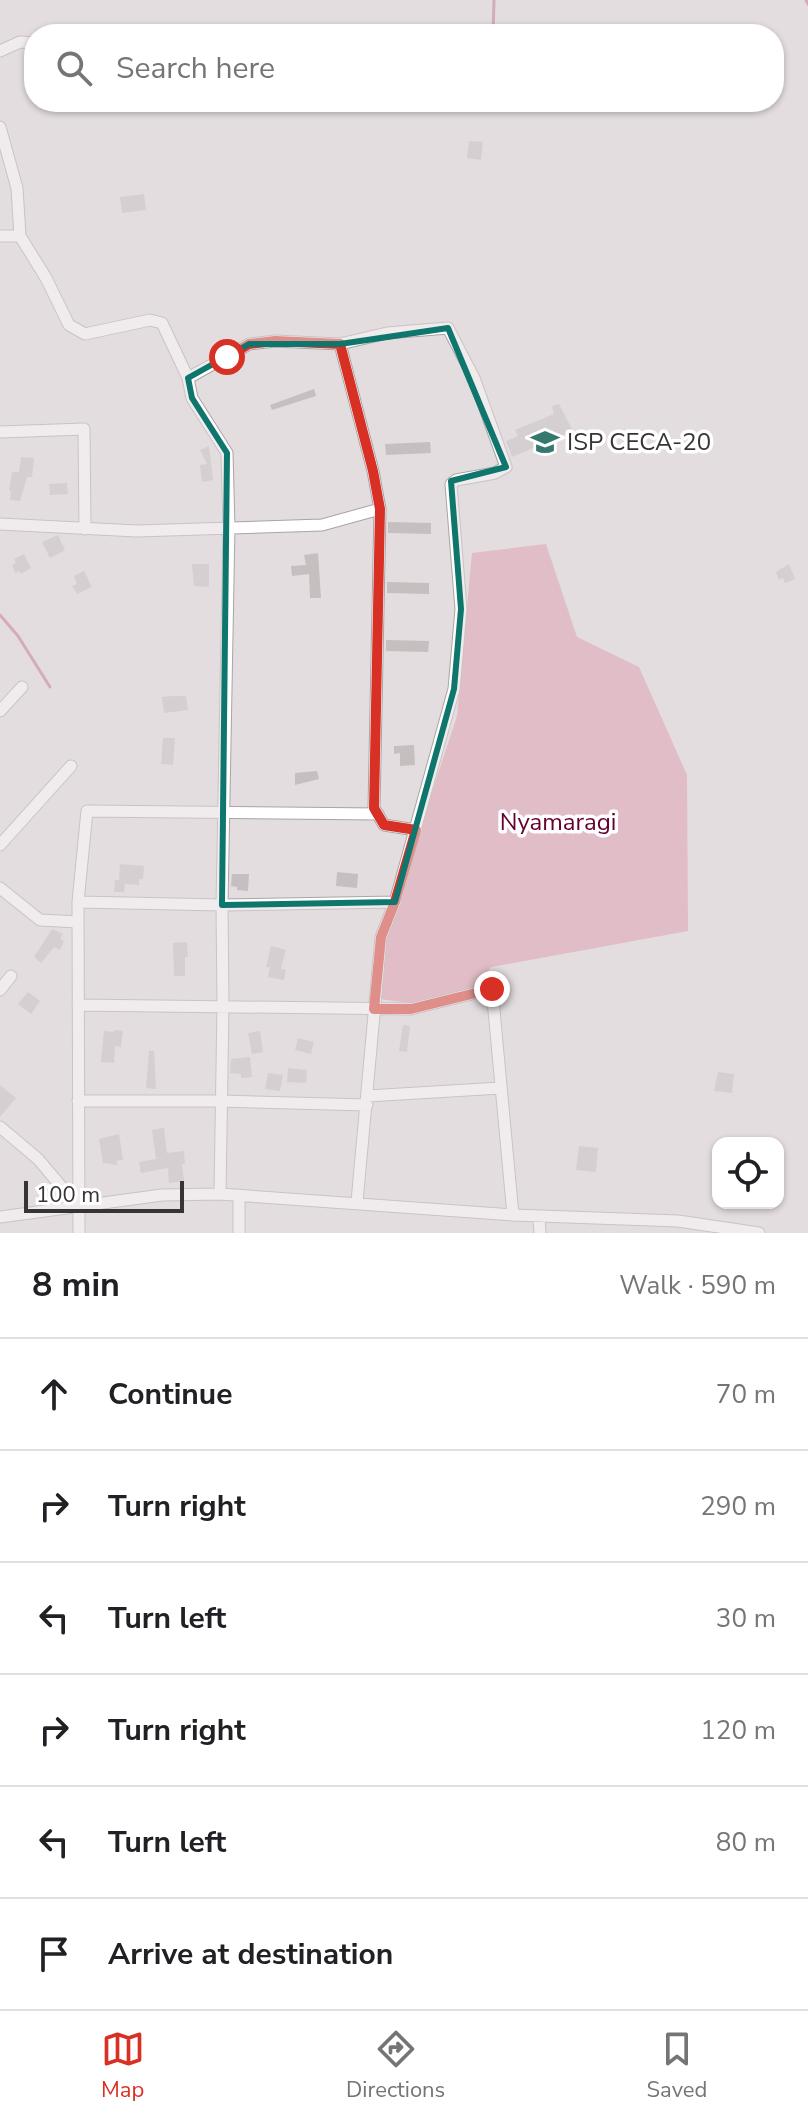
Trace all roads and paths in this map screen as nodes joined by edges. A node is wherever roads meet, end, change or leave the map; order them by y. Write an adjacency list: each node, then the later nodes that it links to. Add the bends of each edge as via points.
1 (24, 42): 2 (street)
2 (0, 51)
3 (0, 127): 5 (street, via 17,188)
4 (0, 236): 5 (street)
5 (20, 236): 7 (street, via 69,325 85,334 150,320 162,323)
6 (340, 344): 7 (street, via 249,344); 9 (street); 18 (street, via 448,328 474,378 506,467 451,484 461,609 454,689)
7 (188, 378): 11 (street, via 192,398 227,453)
8 (0, 432): 12 (street, via 84,429)
9 (380, 509): 11 (street, via 322,525); 17 (street, via 374,808)
10 (0, 524): 12 (street)
11 (229, 527): 12 (street); 16 (street)
12 (85, 529)
13 (22, 687): 14 (street)
14 (0, 711)
15 (71, 766): 19 (street)
16 (223, 813): 17 (street); 21 (street, via 87,811); 23 (street)
17 (378, 814): 18 (street, via 384,825)
18 (416, 830): 22 (street)
19 (0, 845)
20 (0, 888): 24 (street, via 40,920)
21 (78, 902): 23 (street); 24 (street)
22 (395, 902): 23 (street); 29 (street, via 381,937)
23 (222, 905): 28 (street)
24 (78, 922): 27 (street)
25 (11, 976): 26 (street)
26 (0, 990)
27 (78, 1005): 28 (street); 32 (street)
28 (223, 1006): 29 (street); 33 (street)
29 (374, 1009): 30 (street, via 411,1009 492,989); 31 (street)
30 (500, 1088): 31 (street); 39 (street)
31 (368, 1100): 33 (street); 37 (street)
32 (78, 1101): 33 (street); 38 (street)
33 (221, 1101): 35 (street)
34 (0, 1127): 38 (street, via 38,1159)
35 (220, 1194): 36 (street); 38 (street)
36 (239, 1195): 37 (street); 44 (street)
37 (357, 1202): 39 (street)
38 (77, 1205): 40 (street); 43 (street)
39 (513, 1215): 41 (street)
40 (0, 1217)
41 (539, 1217): 42 (street, via 678,1221); 45 (street)
42 (708, 1229): 46 (street)
43 (79, 1233)
44 (239, 1233)
45 (540, 1233)
46 (759, 1233)

